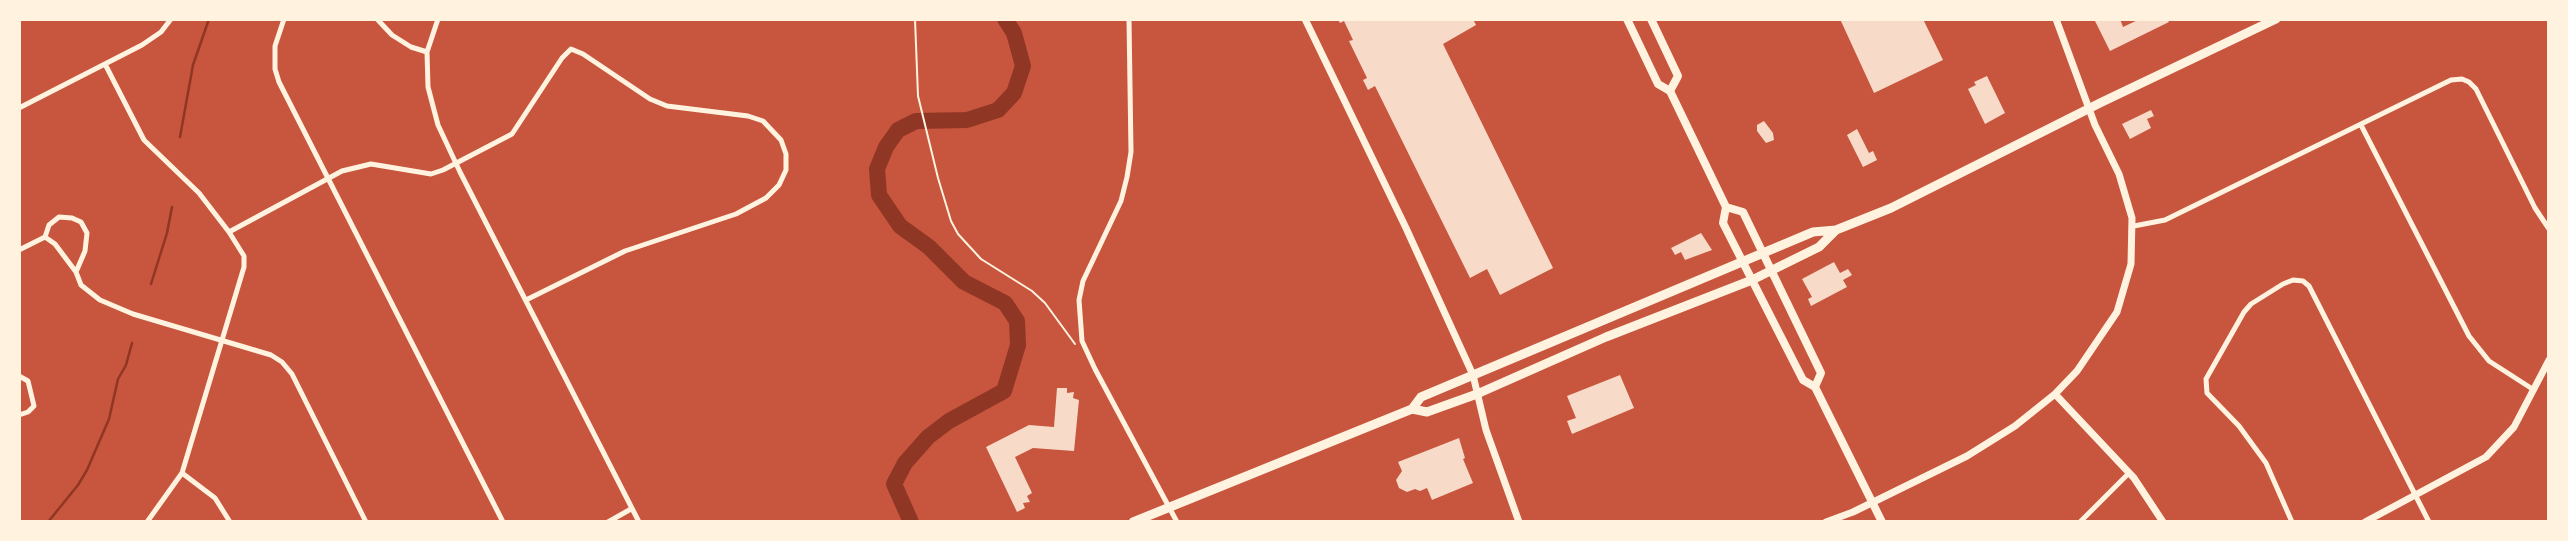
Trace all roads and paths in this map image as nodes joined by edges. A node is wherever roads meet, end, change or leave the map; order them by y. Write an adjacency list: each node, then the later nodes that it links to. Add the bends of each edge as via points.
1 (170, 19): 13 (street, via 152,39)
2 (284, 19): 19 (street, via 275,46 275,69)
3 (377, 19): 12 (street, via 392,35)
4 (438, 19): 12 (street)
5 (915, 19): 34 (path, via 918,96 943,200 958,234 981,258 1045,303)
6 (1129, 19): 48 (street, via 1127,177 1121,201 1083,281 1079,300 1082,341)
7 (1304, 19): 36 (street)
8 (1627, 19): 14 (main road, via 1658,84)
9 (1651, 19): 14 (main road, via 1678,76)
10 (2056, 19): 16 (street)
11 (2276, 19): 16 (main road)
12 (426, 52): 18 (street, via 428,87)
13 (105, 64): 15 (street); 24 (street, via 145,140 185,178)
14 (1671, 91): 20 (main road)
15 (19, 108)
16 (2089, 108): 21 (street, via 2119,174); 23 (main road, via 1891,208)
17 (2361, 125): 21 (street, via 2165,220); 22 (street, via 2451,80 2469,82); 39 (street, via 2469,336 2489,361)
18 (455, 164): 19 (street, via 430,174 359,165); 32 (street); 32 (street, via 512,134 571,49 650,99 667,106 748,116 763,121 781,140 786,170 766,198 736,214 625,251)
19 (329, 178): 24 (street); 53 (street)
20 (1726, 207): 27 (main road, via 1742,211); 28 (main road, via 1723,223)
21 (2134, 226): 41 (street, via 2131,264 2117,312 2077,371)
22 (2549, 229)
23 (1836, 230): 27 (main road, via 1813,232); 29 (main road, via 1819,247)
24 (229, 232): 33 (street, via 244,256 244,267)
25 (45, 237): 26 (street); 30 (street); 30 (street, via 49,225 59,217 81,222 87,233)
26 (19, 250)
27 (1763, 253): 28 (main road); 29 (main road)
28 (1743, 263): 31 (main road); 36 (main road)
29 (1771, 270): 31 (main road); 38 (main road, via 1821,373)
30 (76, 272): 33 (street, via 82,285 100,300)
31 (1752, 280): 38 (main road, via 1803,380); 40 (main road)
32 (526, 300): 49 (street)
33 (222, 340): 44 (street); 52 (street, via 271,355 292,374)
34 (1080, 352)
35 (2549, 360): 39 (street)
36 (1473, 375): 40 (street); 42 (main road, via 1420,397)
37 (19, 376): 43 (street, via 28,381 34,406)
38 (1815, 387): 47 (main road)
39 (2533, 390): 46 (street, via 2514,427 2486,457)
40 (1477, 394): 42 (main road, via 1427,412); 58 (street)
41 (2055, 394): 45 (street); 47 (street, via 1995,440)
42 (1412, 409): 48 (main road)
43 (19, 416)
44 (182, 473): 50 (street); 51 (street, via 215,498)
45 (2129, 473): 61 (street); 62 (street)
46 (2416, 496): 63 (street, via 2309,286 2293,280 2251,304 2206,379 2207,393 2266,463); 64 (street); 65 (street)
47 (1873, 503): 59 (street); 60 (main road)
48 (1169, 507): 56 (main road); 57 (street)
49 (631, 509): 54 (street); 55 (street)
50 (147, 522)
51 (230, 522)
52 (366, 522)
53 (503, 522)
54 (608, 522)
55 (639, 522)
56 (1133, 522)
57 (1177, 522)
58 (1519, 522)
59 (1826, 522)
60 (1882, 522)
61 (2080, 522)
62 (2163, 522)
63 (2292, 522)
64 (2365, 522)
65 (2428, 522)

